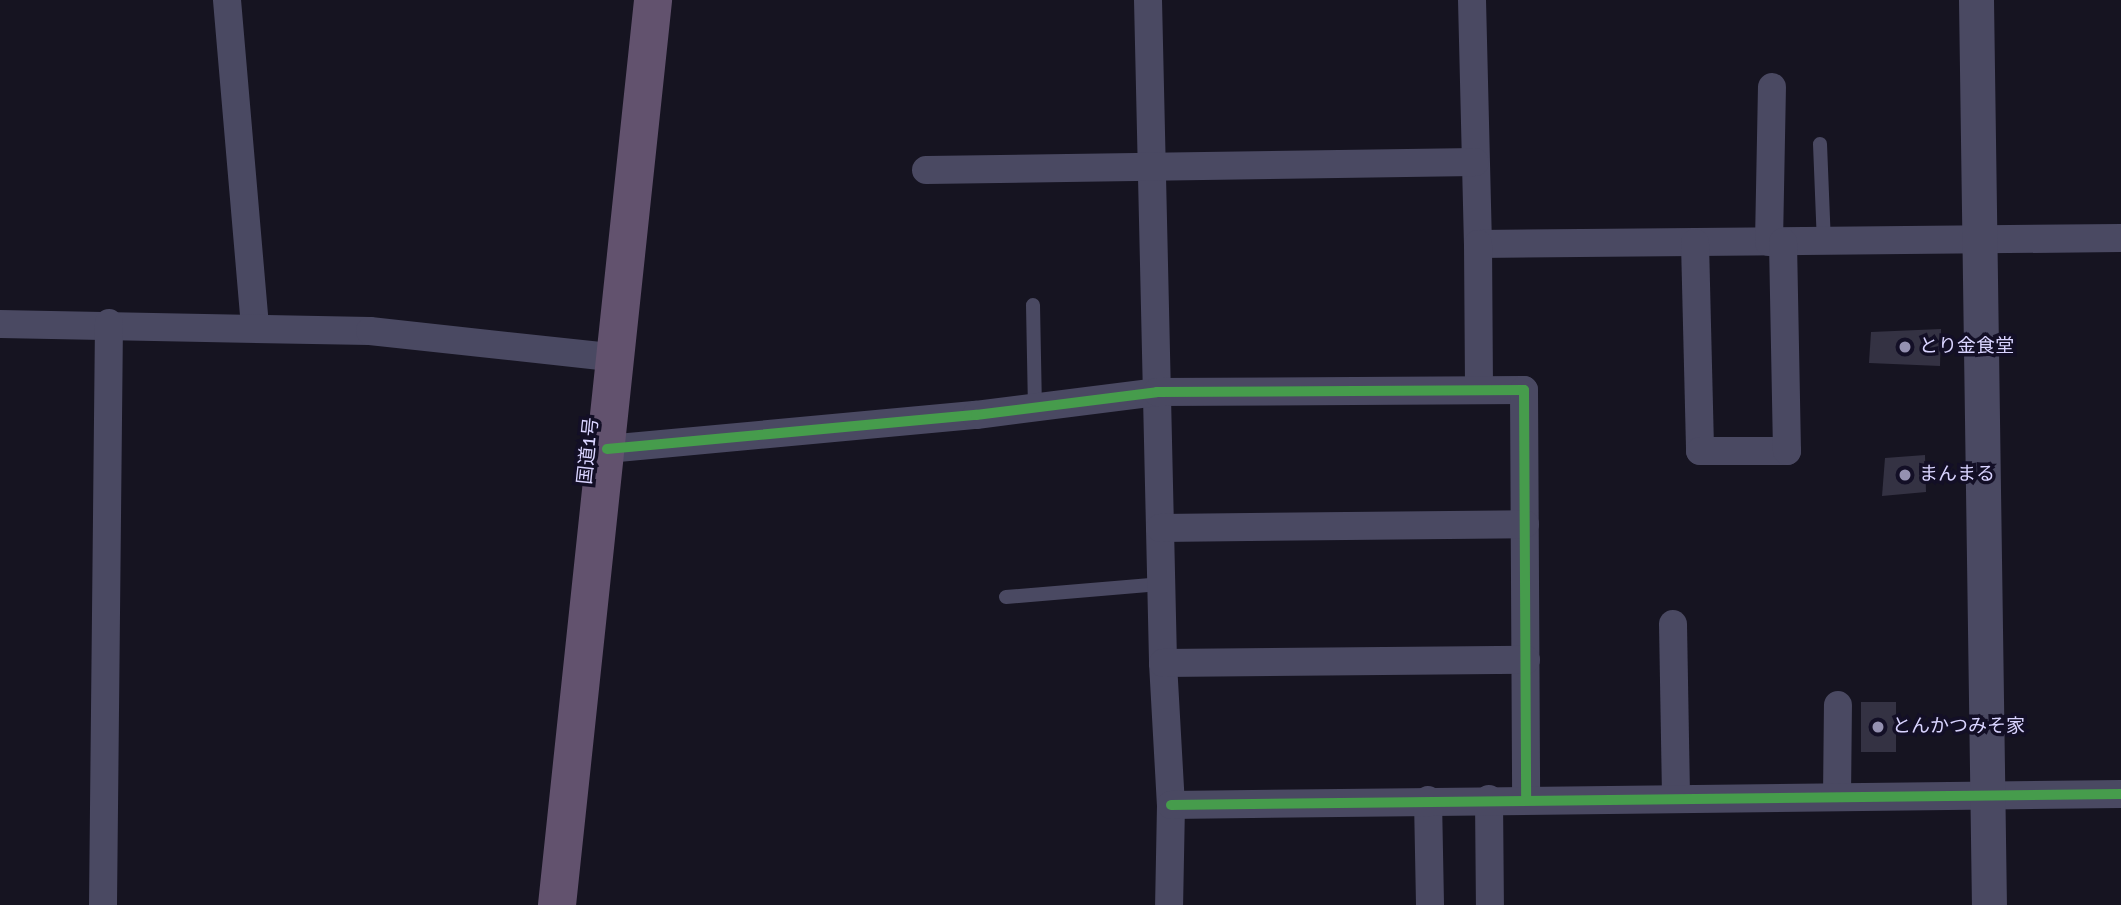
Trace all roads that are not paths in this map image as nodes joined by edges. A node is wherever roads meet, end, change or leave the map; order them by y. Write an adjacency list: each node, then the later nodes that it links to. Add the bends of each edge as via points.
1 (227, 0): 20 (street)
2 (653, 0): 21 (highway, 国道1号)
3 (1148, 0): 9 (street)
4 (1472, 0): 8 (street)
5 (1976, 0): 12 (street)
6 (1772, 87): 13 (street)
7 (1820, 144): 14 (lane)
8 (1475, 162): 9 (street); 16 (street)
9 (1153, 166): 10 (street); 23 (street)
10 (926, 170)
11 (2121, 238): 12 (street)
12 (1983, 240): 14 (street); 35 (street)
13 (1776, 242): 14 (street); 15 (street); 15 (street, via 1787,451 1700,451)
14 (1824, 242)
15 (1695, 243): 16 (street)
16 (1478, 244): 22 (street)
17 (1033, 305): 24 (lane)
18 (109, 323): 19 (street); 20 (street); 42 (street)
19 (0, 324)
20 (255, 327): 21 (street, via 370,331)
21 (617, 358): 25 (highway, 国道1号)
22 (1479, 390): 23 (street); 26 (street, via 1524,390)
23 (1157, 392): 24 (street); 27 (street)
24 (1035, 408): 25 (street)
25 (607, 449): 43 (highway, 国道1号)
26 (1525, 524): 27 (street); 31 (street)
27 (1160, 528): 28 (street)
28 (1162, 584): 29 (lane); 32 (street)
29 (1006, 597)
30 (1673, 624): 39 (street)
31 (1526, 660): 32 (street); 38 (street)
32 (1163, 663): 41 (street)
33 (1838, 705): 36 (street)
34 (2121, 794): 35 (street)
35 (1987, 796): 36 (street); 47 (street)
36 (1838, 797): 39 (street)
37 (1489, 799): 38 (street); 40 (street); 46 (street)
38 (1526, 799): 39 (street)
39 (1676, 799)
40 (1428, 800): 41 (street); 45 (street)
41 (1171, 805): 44 (street)
42 (103, 905)
43 (557, 905)
44 (1169, 905)
45 (1430, 905)
46 (1490, 905)
47 (1989, 905)

